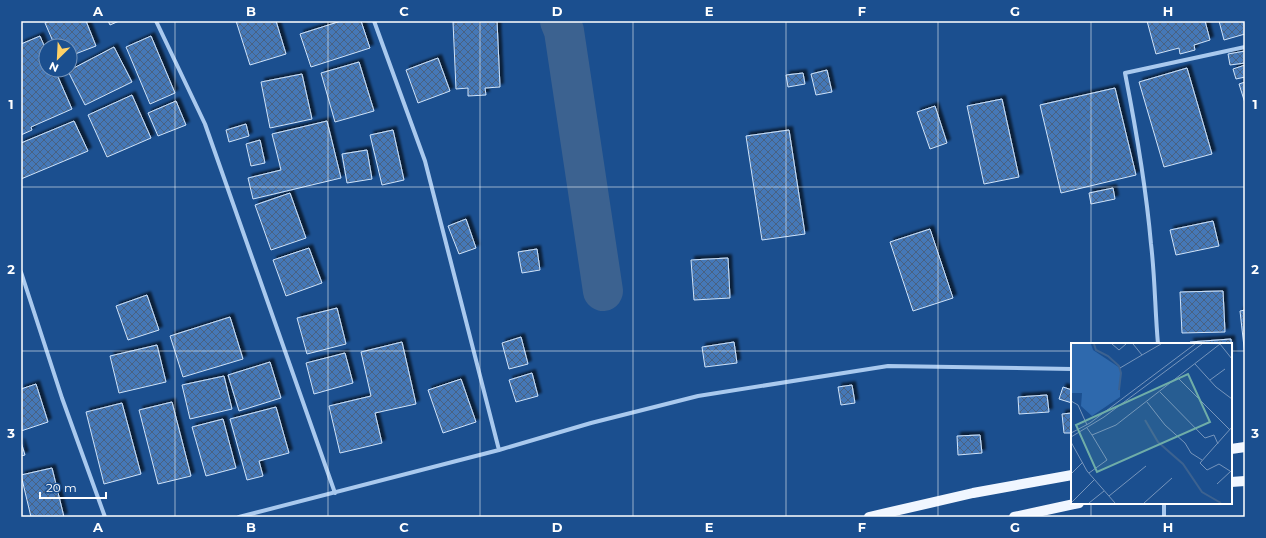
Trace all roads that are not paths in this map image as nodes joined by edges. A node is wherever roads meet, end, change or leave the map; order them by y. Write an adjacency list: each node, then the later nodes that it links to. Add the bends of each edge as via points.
1 (156, 21): 13 (street, via 205,124)
2 (374, 21): 9 (street, via 426,161)
3 (1245, 47): 5 (street, via 1125,73 1148,217)
4 (21, 272): 16 (street, via 62,398)
5 (1158, 343)
6 (1071, 369): 9 (street, via 888,366 698,396)
7 (1245, 447): 8 (main road)
8 (1232, 449)
9 (499, 450): 13 (street)
10 (1071, 475): 18 (main road, via 973,493)
11 (1245, 480): 12 (main road)
12 (1232, 482)
13 (335, 493): 17 (street)
14 (1075, 504): 19 (main road)
15 (1164, 504): 20 (street)
16 (105, 517)
17 (239, 517)
18 (869, 517)
19 (1014, 517)
20 (1164, 517)

